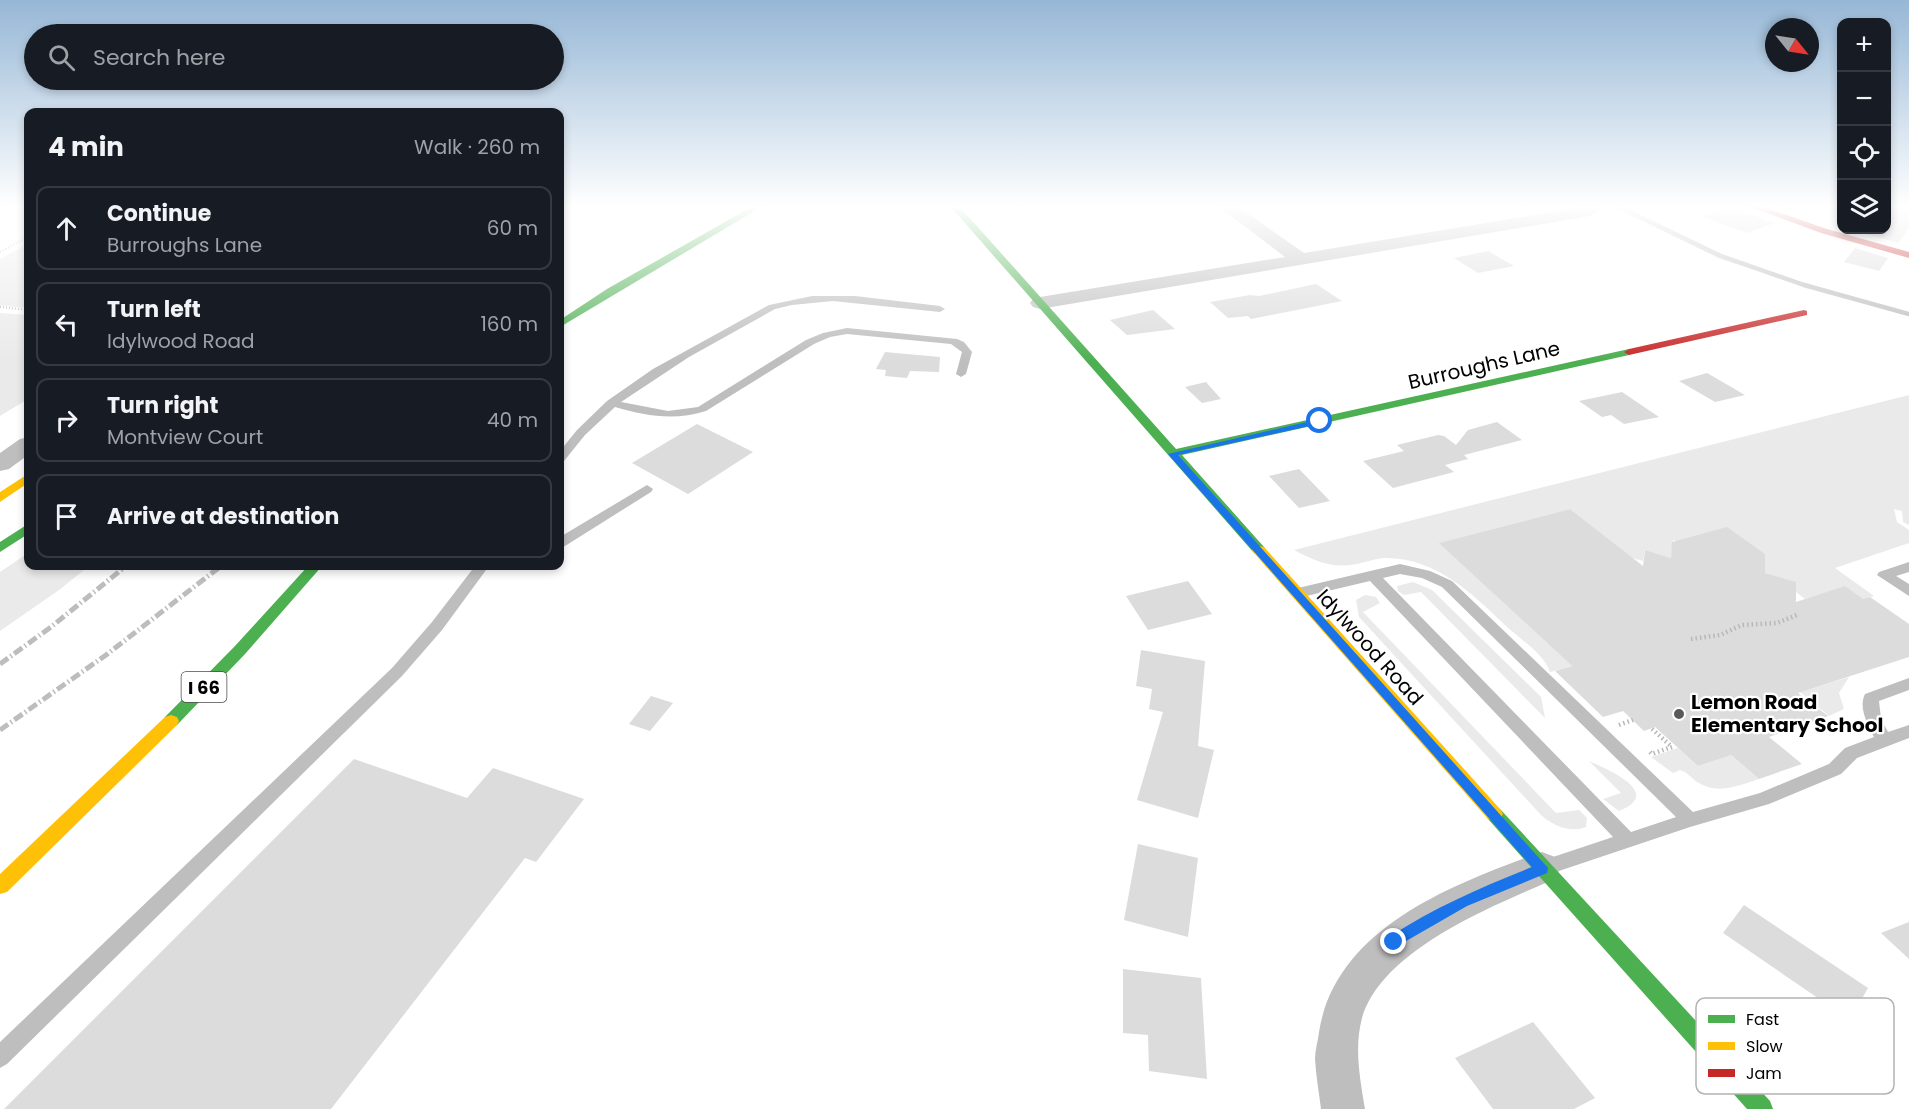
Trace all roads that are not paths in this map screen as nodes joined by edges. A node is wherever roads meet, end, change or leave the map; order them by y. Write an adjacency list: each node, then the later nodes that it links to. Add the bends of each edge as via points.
1 (668, 258): 9 (main road)
2 (1000, 258): 6 (main road, Idylwood Road)
3 (1298, 258): 5 (street)
4 (1314, 258): 5 (street)
5 (1301, 260): 6 (street)
6 (1040, 303): 14 (main road, Idylwood Road)
7 (940, 309): 11 (lane, via 801,299 772,307 648,376)
8 (1804, 313): 14 (main road, Burroughs Lane)
9 (564, 321)
10 (961, 374): 11 (lane, via 967,352 953,341 847,331 810,342 691,413 651,414)
11 (611, 403): 13 (lane)
12 (24, 447): 15 (street)
13 (564, 453)
14 (1172, 454): 27 (main road, Idylwood Road)
15 (0, 464)
16 (24, 481): 18 (main road)
17 (647, 489): 20 (lane)
18 (0, 498)
19 (24, 531): 21 (main road)
20 (564, 541)
21 (0, 548)
22 (1909, 567): 26 (lane, via 1884,575)
23 (311, 570): 34 (main road, I 66, via 200,693)
24 (479, 570): 36 (lane, via 389,680)
25 (1372, 575): 27 (lane); 31 (lane, via 1400,569 1447,584); 32 (lane)
26 (1909, 591)
27 (1296, 594): 33 (main road, Idylwood Road)
28 (1909, 684): 30 (lane, via 1871,698 1873,719)
29 (1909, 731): 30 (lane)
30 (1884, 740): 31 (lane, via 1851,753 1835,769 1763,799)
31 (1690, 820): 32 (lane)
32 (1628, 841): 33 (lane)
33 (1542, 868): 35 (main road, Idylwood Road); 38 (street, via 1424,922 1394,942 1369,968 1348,1001 1337,1034 1335,1066)
34 (0, 886)
35 (1696, 1037)
36 (0, 1056)
37 (1748, 1094): 39 (main road, Idylwood Road)
38 (1343, 1109)
39 (1762, 1109)

